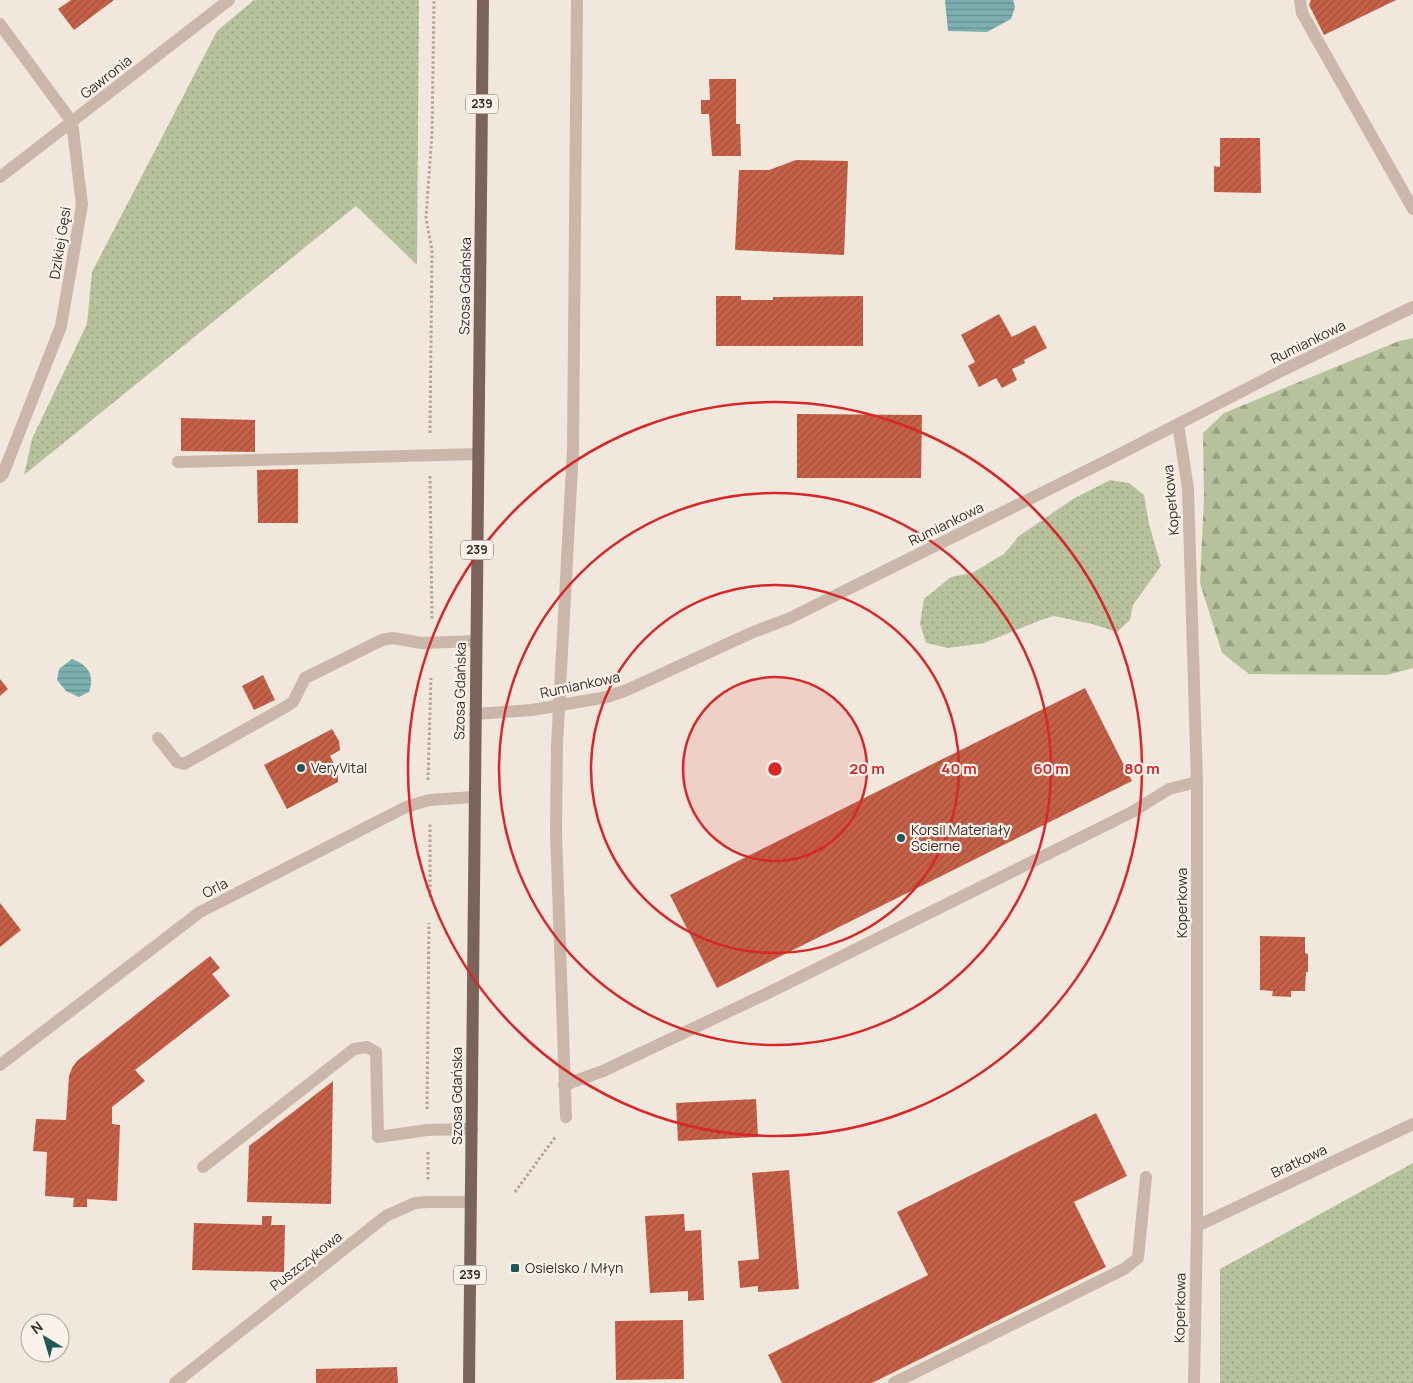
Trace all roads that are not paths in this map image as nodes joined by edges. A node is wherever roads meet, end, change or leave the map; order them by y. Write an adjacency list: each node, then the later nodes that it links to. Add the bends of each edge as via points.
1 (229, 0): 6 (street, Gawronia)
2 (483, 0): 11 (main road, Szosa Gdańska / 239)
3 (577, 0): 15 (street, via 573,449)
4 (1300, 0): 8 (street, via 1302,13)
5 (0, 24): 6 (street, Dzikiej Gęsi)
6 (72, 122): 7 (street, Gawronia); 13 (street, Dzikiej Gęsi, via 82,205 61,326)
7 (0, 177)
8 (1413, 208)
9 (1413, 307): 10 (street, Rumiankowa)
10 (1178, 424): 15 (street, Rumiankowa, via 790,618 628,690); 18 (street, Koperkowa, via 1188,489)
11 (478, 454): 12 (street); 14 (main road, Szosa Gdańska / 239)
12 (178, 462)
13 (0, 477)
14 (476, 641): 16 (main road, Szosa Gdańska / 239); 17 (street, via 421,643 393,638 382,640 311,674 301,683 287,706 184,764 177,762)
15 (560, 706): 16 (street, Rumiankowa); 21 (street, via 556,832)
16 (475, 714): 19 (main road, Szosa Gdańska / 239)
17 (158, 738)
18 (1197, 782): 21 (street, via 1169,789 1132,812 770,992 603,1071); 28 (street, Koperkowa)
19 (474, 797): 20 (street, Orla, via 429,800 406,807 200,912); 24 (main road, Szosa Gdańska / 239)
20 (0, 1065)
21 (564, 1086): 22 (street)
22 (566, 1117)
23 (1413, 1124): 28 (street, Bratkowa)
24 (472, 1129): 25 (street, via 428,1130 378,1137 376,1052 367,1047 354,1048); 27 (main road, Szosa Gdańska / 239)
25 (203, 1168)
26 (1146, 1177): 31 (street, via 1138,1258 1124,1269)
27 (471, 1202): 29 (street, Puszczykowa, via 415,1204 386,1216); 30 (main road, Szosa Gdańska / 239)
28 (1197, 1226): 32 (street, Koperkowa)
29 (175, 1383)
30 (469, 1383)
31 (894, 1383)
32 (1194, 1383)

